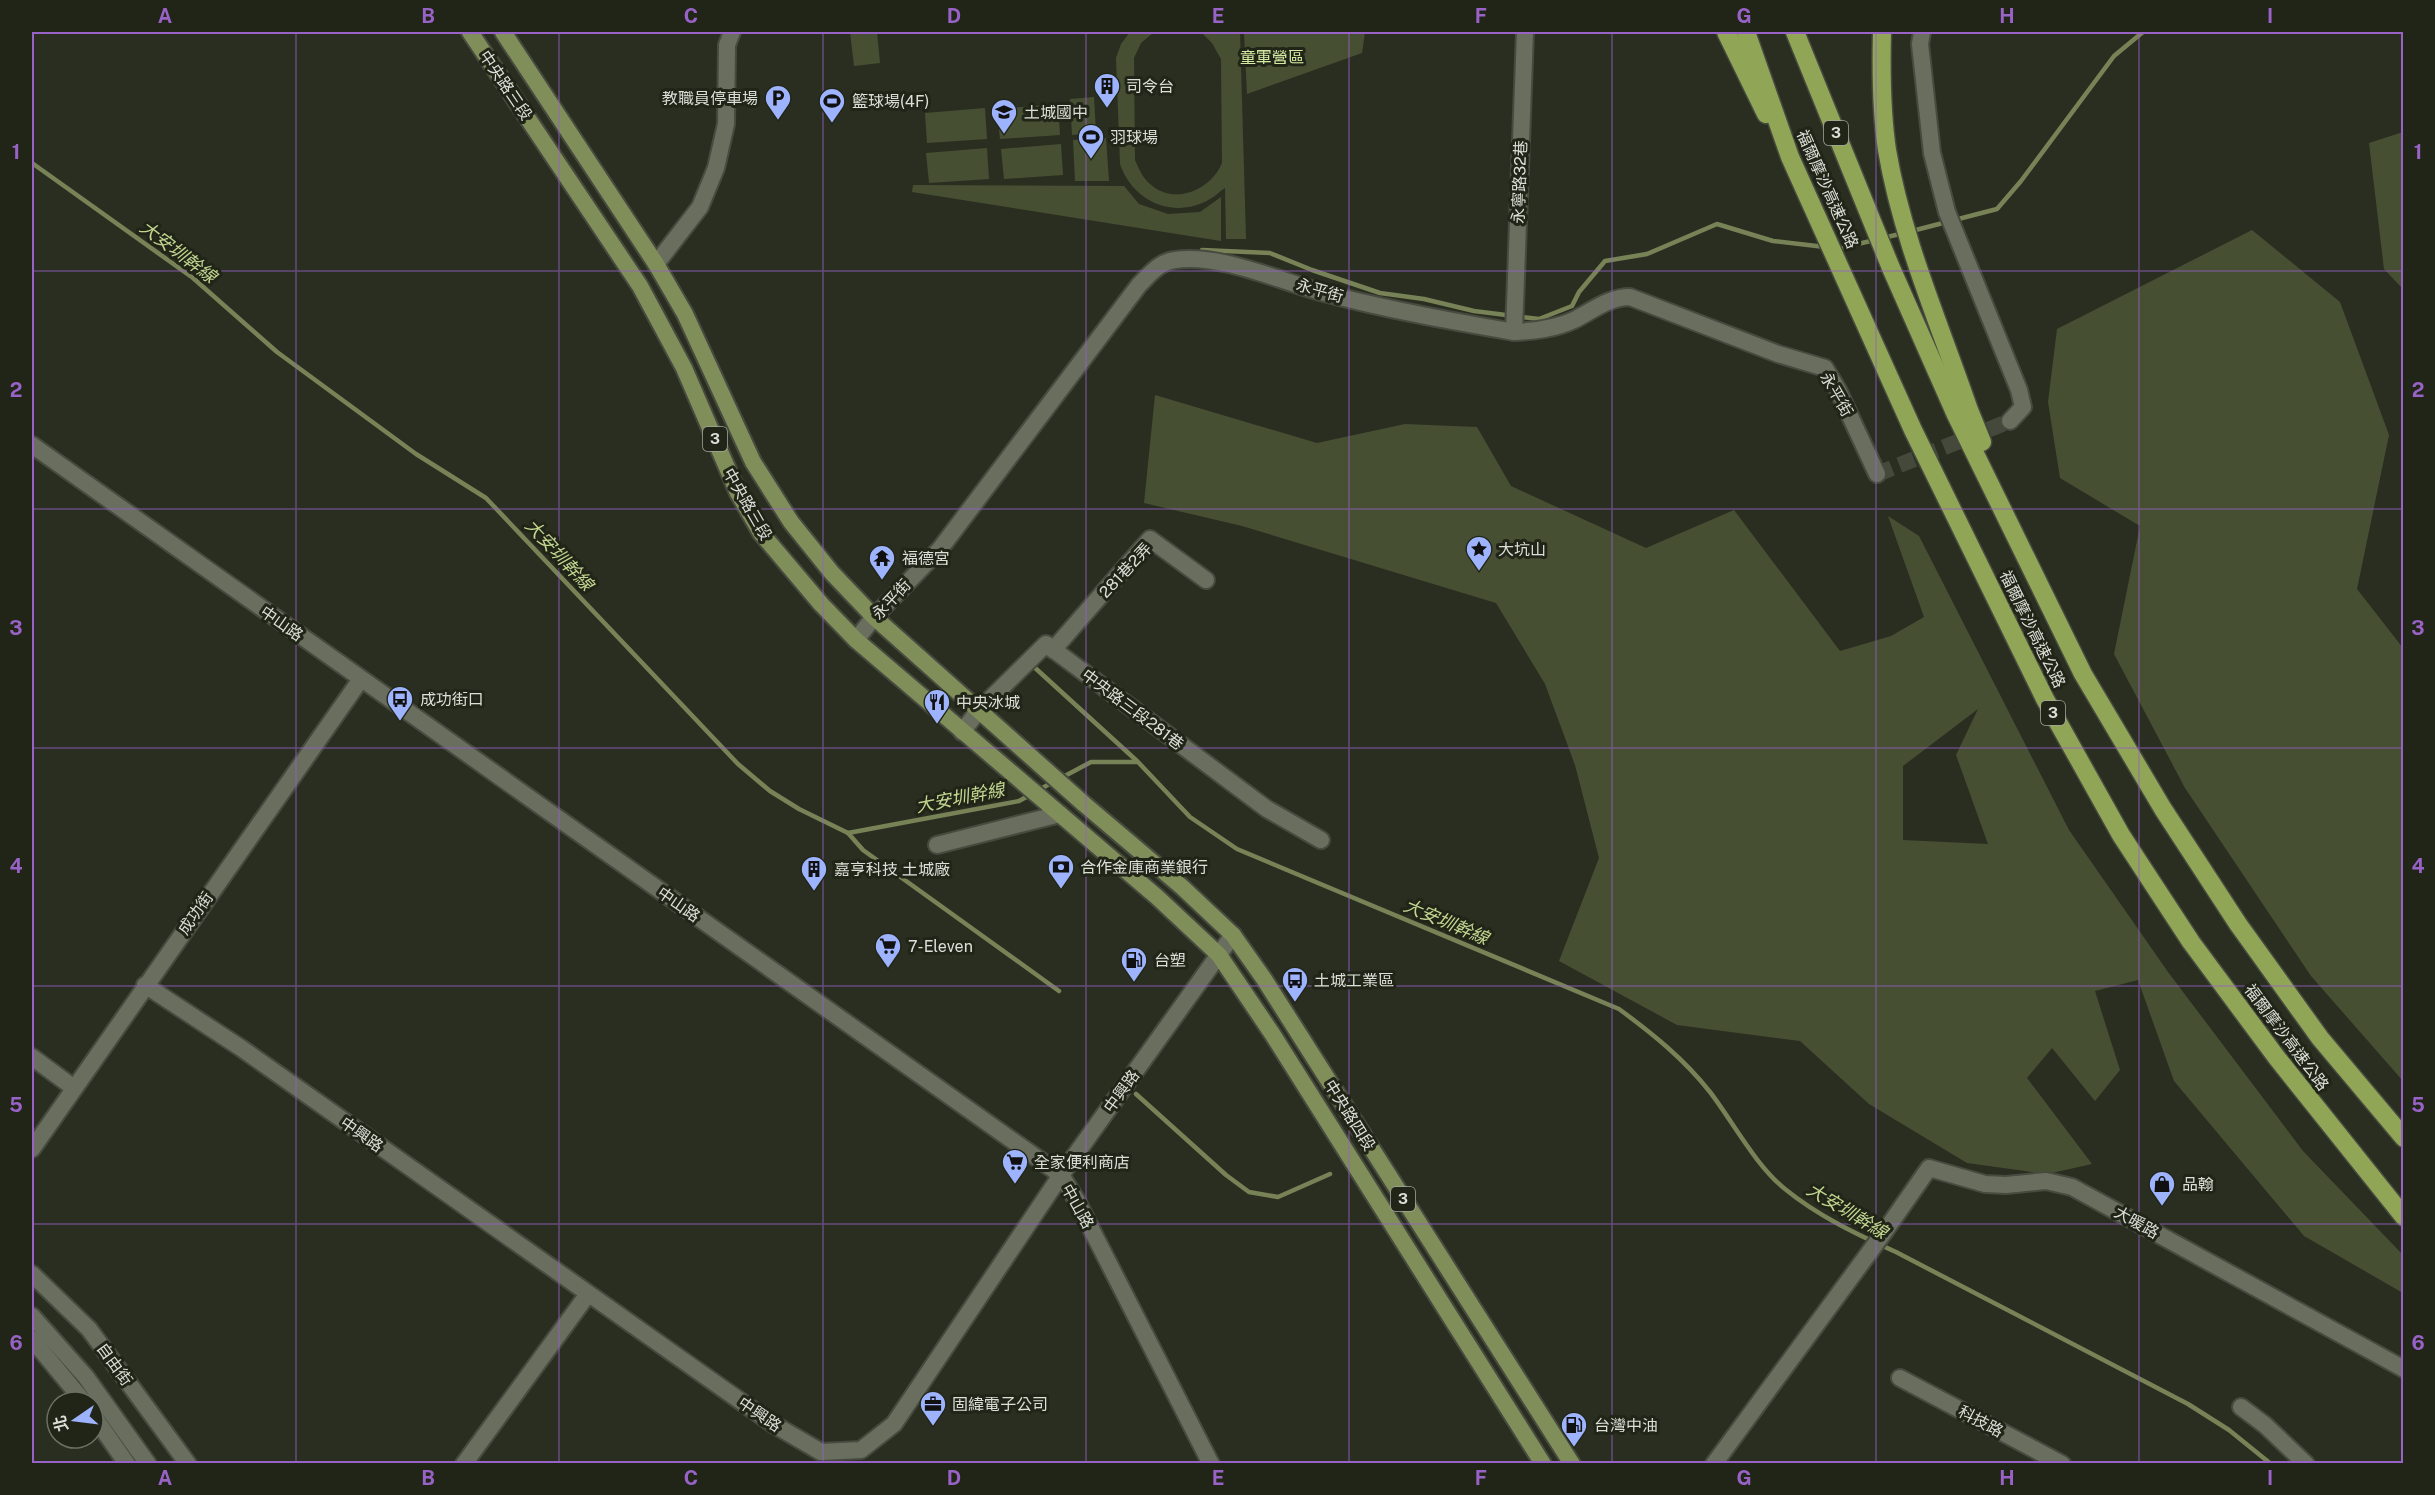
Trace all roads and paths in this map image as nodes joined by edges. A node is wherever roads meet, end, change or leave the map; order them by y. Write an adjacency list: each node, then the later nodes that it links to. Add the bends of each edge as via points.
1 (470, 32): 18 (main road, 中央路三段 / 3, via 640,285 684,368 738,493 760,533)
2 (503, 32): 11 (main road, 中央路三段 / 3)
3 (732, 32): 11 (street, via 727,45 726,124 716,168 700,207)
4 (1525, 32): 12 (street, 永寧路32巷)
5 (1726, 32): 10 (highway, via 1755,95)
6 (1746, 32): 10 (highway, 福爾摩沙高速公路 / 3)
7 (1795, 32): 20 (highway, 福爾摩沙高速公路 / 3, via 1956,415)
8 (1882, 32): 20 (highway, via 1881,83 1887,150 1908,232 1969,410)
9 (1922, 32): 13 (street, via 1932,153 1947,212 2019,390 2023,407)
10 (1791, 157): 36 (highway, 福爾摩沙高速公路 / 3, via 1913,429 2046,699 2121,834 2192,942 2277,1058)
11 (656, 264): 17 (main road, 中央路三段 / 3, via 685,314 770,491 832,573)
12 (1514, 332): 15 (street, 永平街, via 1550,328 1617,297 1629,297 1825,368); 17 (street, 永平街, via 1321,292 1240,267 1176,259 1161,264 1138,285 940,549)
13 (2010, 421)
14 (32, 445): 21 (street, 中山路)
15 (1876, 474)
16 (1206, 580): 19 (street, 281巷2弄, via 1150,539)
17 (874, 617): 18 (street, 永平街); 22 (main road, 中央路三段 / 3)
18 (856, 640): 23 (main road, 中央路三段 / 3)
19 (1053, 650): 22 (street, via 1046,644); 26 (street, 中央路三段281巷, via 1267,809)
20 (2083, 675): 33 (highway, 福爾摩沙高速公路 / 3, via 2238,924 2320,1038)
21 (361, 679): 30 (street, 成功街); 35 (street, 中山路)
22 (979, 710): 23 (street); 24 (main road, 中央路三段 / 3)
23 (962, 732): 25 (main road, 中央路三段 / 3)
24 (1084, 804): 28 (main road, 中央路四段 / 3)
25 (1060, 814): 27 (street); 29 (main road, 中央路四段 / 3)
26 (1321, 840)
27 (937, 844)
28 (1233, 935): 29 (street, 中興路); 52 (main road, 中央路四段 / 3)
29 (1219, 955): 35 (street, 中興路); 51 (main road, 中央路四段 / 3)
30 (145, 985): 32 (street, 成功街); 38 (street, 中興路, via 241,1048)
31 (32, 1058): 32 (street)
32 (74, 1088): 34 (street, 成功街)
33 (2403, 1138)
34 (32, 1149)
35 (1061, 1175): 38 (street, 中興路, via 894,1424 861,1450 821,1452 773,1424); 50 (street, 中山路)
36 (2403, 1217)
37 (32, 1274): 48 (street, 自由街, via 89,1329)
38 (588, 1294): 49 (street)
39 (32, 1316): 47 (street, via 86,1377)
40 (32, 1339): 43 (street)
41 (2403, 1369): 53 (street, 大暖路, via 2072,1187 2046,1181 1984,1184 1929,1168)
42 (1900, 1378): 54 (street, 科技路)
43 (74, 1390)
44 (2241, 1407): 55 (street)
45 (105, 1432): 46 (street)
46 (127, 1464)
47 (148, 1464)
48 (188, 1464)
49 (464, 1464)
50 (1211, 1464)
51 (1543, 1464)
52 (1572, 1464)
53 (1714, 1464)
54 (2062, 1464)
55 (2306, 1464)

